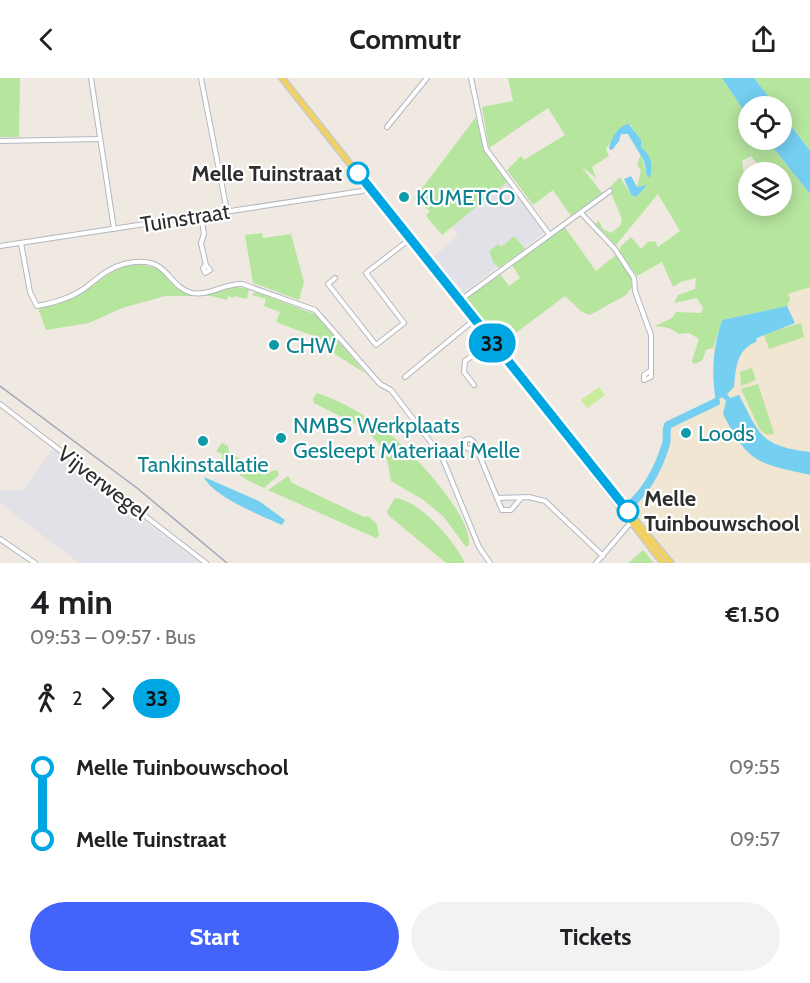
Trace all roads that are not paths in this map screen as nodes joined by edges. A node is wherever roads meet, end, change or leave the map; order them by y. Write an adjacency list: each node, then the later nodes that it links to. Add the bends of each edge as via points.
1 (91, 78): 7 (street)
2 (201, 78): 11 (street)
3 (282, 78): 9 (main road)
4 (427, 78): 6 (street)
5 (471, 78): 15 (street, via 486,149)
6 (387, 127)
7 (100, 140): 8 (street); 14 (street)
8 (0, 141)
9 (369, 187): 11 (street, Tuinstraat); 16 (main road)
10 (610, 191): 12 (street)
11 (227, 211): 13 (street, Tuinstraat)
12 (581, 213): 15 (street); 24 (street, via 615,249 634,278 651,335)
13 (201, 215): 14 (street, Tuinstraat); 19 (street)
14 (114, 229): 17 (street, Tuinstraat)
15 (549, 234): 21 (street)
16 (410, 239): 20 (street, via 366,273 404,323 376,345 328,284); 21 (main road)
17 (21, 243): 18 (street, Tuinstraat); 39 (street, via 30,292 37,306 74,295 113,268 144,263 162,268 192,292 242,284 315,310 380,384 392,390 441,457 479,547)
18 (0, 246)
19 (206, 265)
20 (334, 278)
21 (459, 301): 22 (main road)
22 (474, 320): 23 (main road); 25 (street)
23 (492, 342): 26 (street, via 465,362 464,372); 28 (main road)
24 (650, 370)
25 (405, 377)
26 (474, 385)
27 (0, 404): 38 (street, Vijverwegel)
28 (570, 441): 32 (main road); 33 (main road)
29 (478, 453): 30 (street)
30 (497, 498): 31 (street); 31 (street, via 501,510 507,512)
31 (521, 498): 36 (street, via 545,501)
32 (632, 516): 33 (street); 34 (main road)
33 (632, 524): 34 (street); 36 (street); 41 (main road)
34 (640, 526): 42 (main road)
35 (0, 539): 37 (street)
36 (603, 556): 40 (street)
37 (35, 563)
38 (206, 563)
39 (490, 563)
40 (596, 563)
41 (663, 563)
42 (671, 563)

